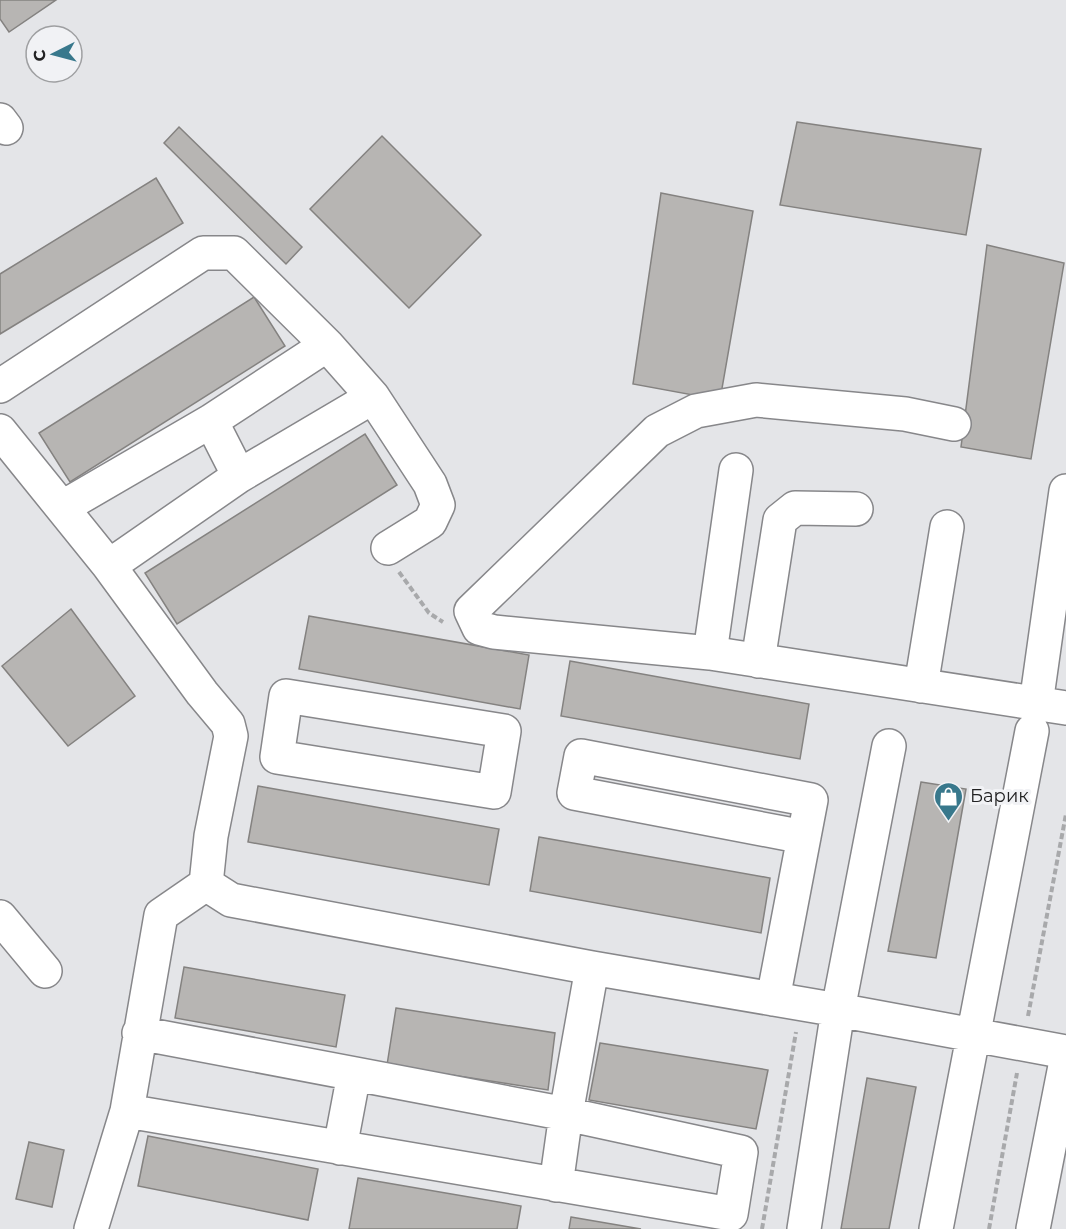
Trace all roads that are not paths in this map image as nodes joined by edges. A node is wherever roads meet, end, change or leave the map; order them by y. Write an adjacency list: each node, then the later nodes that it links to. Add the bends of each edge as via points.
1 (327, 345): 2 (street, via 234,253 203,253); 3 (street); 4 (street)
2 (0, 386)
3 (373, 397): 8 (street); 13 (street, via 430,484 438,505 430,522)
4 (211, 421): 8 (street); 10 (street)
5 (954, 424): 15 (street, via 905,414 756,400 696,411 657,430 471,611 479,628 494,632)
6 (0, 431): 10 (street)
7 (736, 470): 15 (street)
8 (240, 476): 14 (street)
9 (1066, 491): 18 (street)
10 (63, 507): 14 (street)
11 (856, 509): 16 (street, via 795,508 780,520)
12 (947, 527): 17 (street)
13 (388, 548)
14 (109, 566): 19 (street, via 228,724)
15 (710, 653): 16 (street)
16 (758, 661): 17 (street)
17 (921, 686): 18 (street)
18 (1045, 714): 30 (street)
19 (231, 736): 20 (street); 23 (street, via 211,836)
20 (279, 744): 20 (street, via 286,696 504,731 494,792 277,757)
21 (889, 746): 28 (street)
22 (804, 837): 22 (street, via 811,800 581,756 574,793); 27 (street)
23 (206, 884): 25 (street, via 231,900); 29 (street, via 161,915)
24 (0, 917): 26 (street)
25 (592, 968): 27 (street); 35 (street)
26 (45, 971)
27 (787, 1001): 28 (street)
28 (838, 1010): 30 (street); 39 (street)
29 (139, 1033): 33 (street); 34 (street)
30 (972, 1035): 31 (street); 40 (street)
31 (1066, 1052)
32 (1066, 1061): 41 (street)
33 (354, 1074): 35 (street); 36 (street)
34 (127, 1111): 36 (street); 38 (street)
35 (566, 1114): 37 (street); 37 (street, via 741,1152 731,1214)
36 (340, 1148): 37 (street)
37 (556, 1185)
38 (91, 1229)
39 (804, 1229)
40 (936, 1229)
41 (1033, 1229)

